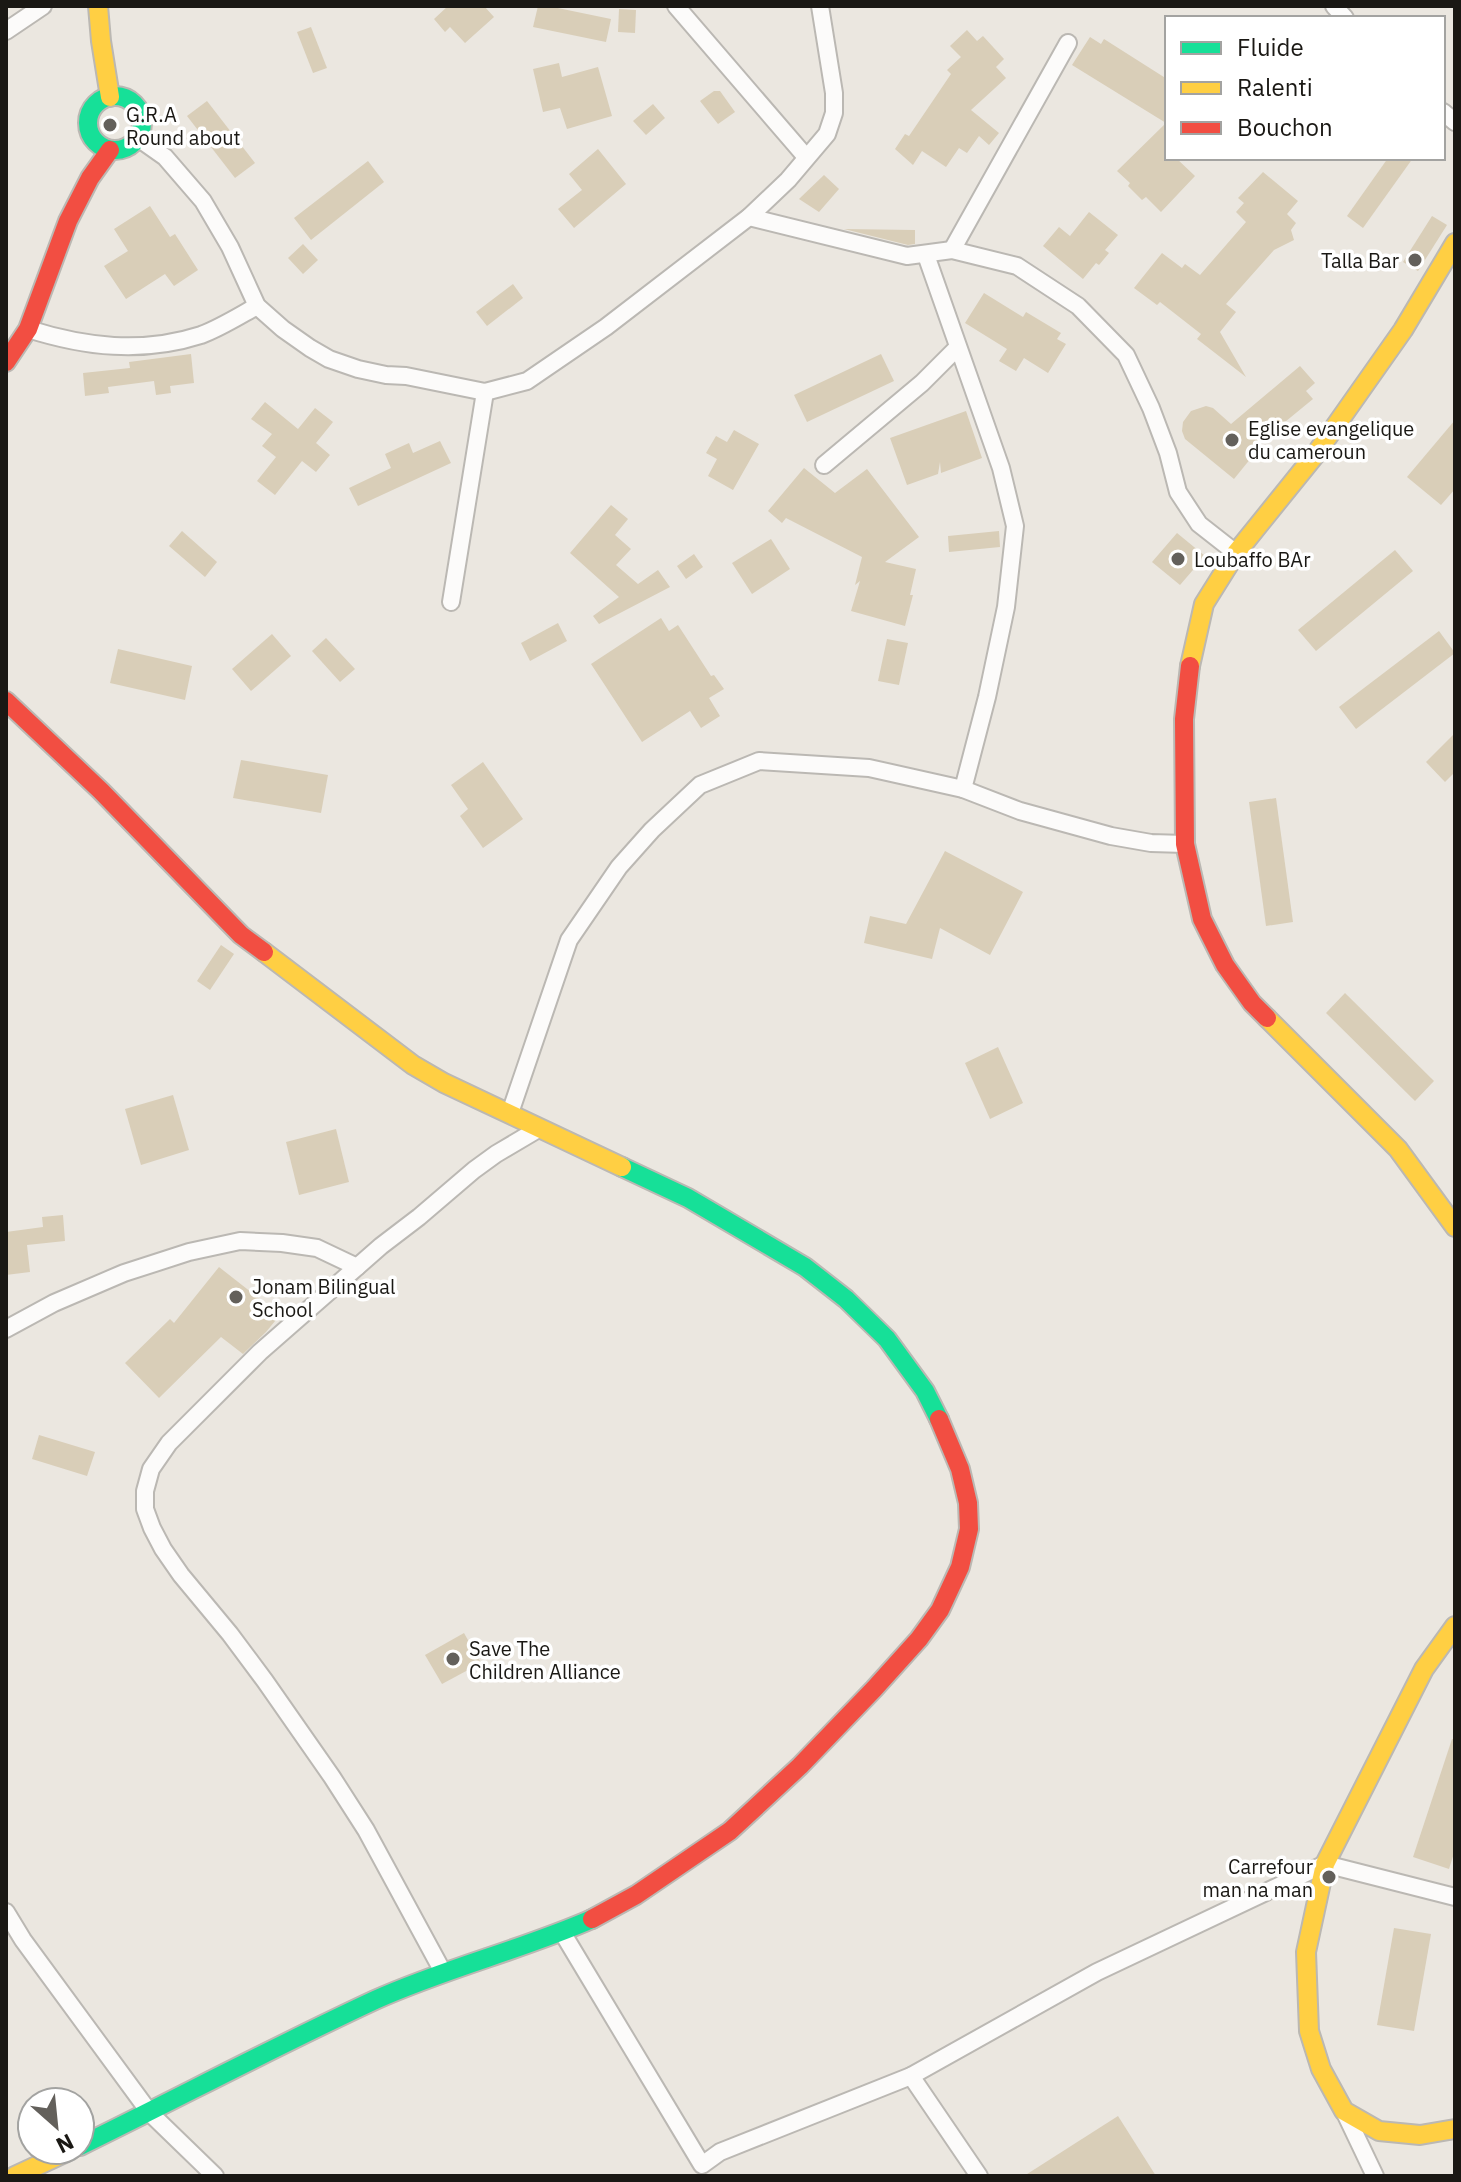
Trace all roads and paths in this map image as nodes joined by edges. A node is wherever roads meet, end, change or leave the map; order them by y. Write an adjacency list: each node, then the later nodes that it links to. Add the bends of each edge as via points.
1 (43, 6): 5 (street)
2 (98, 6): 7 (street)
3 (676, 6): 10 (street)
4 (820, 6): 10 (street, via 834,113 827,134)
5 (6, 31)
6 (1068, 43): 13 (street)
7 (110, 97): 8 (street, via 131,101 138,109); 9 (street, via 100,101 89,118 93,138)
8 (138, 138): 9 (street, via 130,146); 15 (street, via 165,157 203,201)
9 (110, 150): 16 (street, via 68,221)
10 (806, 157): 11 (street)
11 (749, 217): 14 (street, via 907,256); 19 (street, via 527,381)
12 (1455, 243): 21 (street, via 1403,330 1315,455)
13 (952, 250): 14 (street); 21 (street, via 1017,266 1078,306 1126,355 1151,408 1178,492 1199,524)
14 (926, 255): 17 (street)
15 (257, 306): 16 (street, via 203,334 161,345 67,341); 19 (street, via 329,359)
16 (28, 329): 18 (street)
17 (957, 348): 20 (street); 24 (street, via 1001,468 1015,526 1006,607)
18 (6, 362)
19 (485, 392): 22 (street)
20 (824, 465)
21 (1236, 553): 25 (street, via 1204,604 1191,655 1184,719)
22 (451, 602)
23 (6, 701): 26 (street, via 241,935 413,1065)
24 (963, 789): 25 (street, via 1111,836); 26 (street, via 869,768 759,761 700,785 619,867 569,940)
25 (1185, 844): 28 (street, via 1202,919 1225,965 1252,1003 1398,1149)
26 (510, 1113): 27 (street)
27 (540, 1128): 29 (street, via 474,1170); 35 (street, via 688,1198 805,1267 846,1299 887,1339 925,1391 960,1469 969,1529 960,1567 940,1610 800,1766 730,1831 636,1895)
28 (1455, 1227)
29 (357, 1267): 30 (street, via 317,1248 240,1241 124,1273); 36 (street, via 260,1352 169,1443 151,1469 145,1509 181,1575 265,1681 366,1830)
30 (6, 1329)
31 (1455, 1626): 32 (street, via 1424,1669)
32 (1325, 1864): 33 (street); 37 (street, via 1097,1972); 38 (street, via 1306,1952 1306,1993 1309,2031 1321,2069)
33 (1455, 1897)
34 (6, 1912): 39 (street)
35 (562, 1932): 36 (street); 43 (street)
36 (443, 1972): 39 (street)
37 (911, 2076): 43 (street, via 720,2152); 46 (street)
38 (1344, 2111): 40 (street, via 1379,2131 1420,2135); 47 (street)
39 (150, 2113): 41 (street); 45 (street)
40 (1455, 2129)
41 (96, 2138)
42 (37, 2166): 44 (street)
43 (705, 2170)
44 (15, 2176)
45 (215, 2176)
46 (979, 2176)
47 (1375, 2176)

